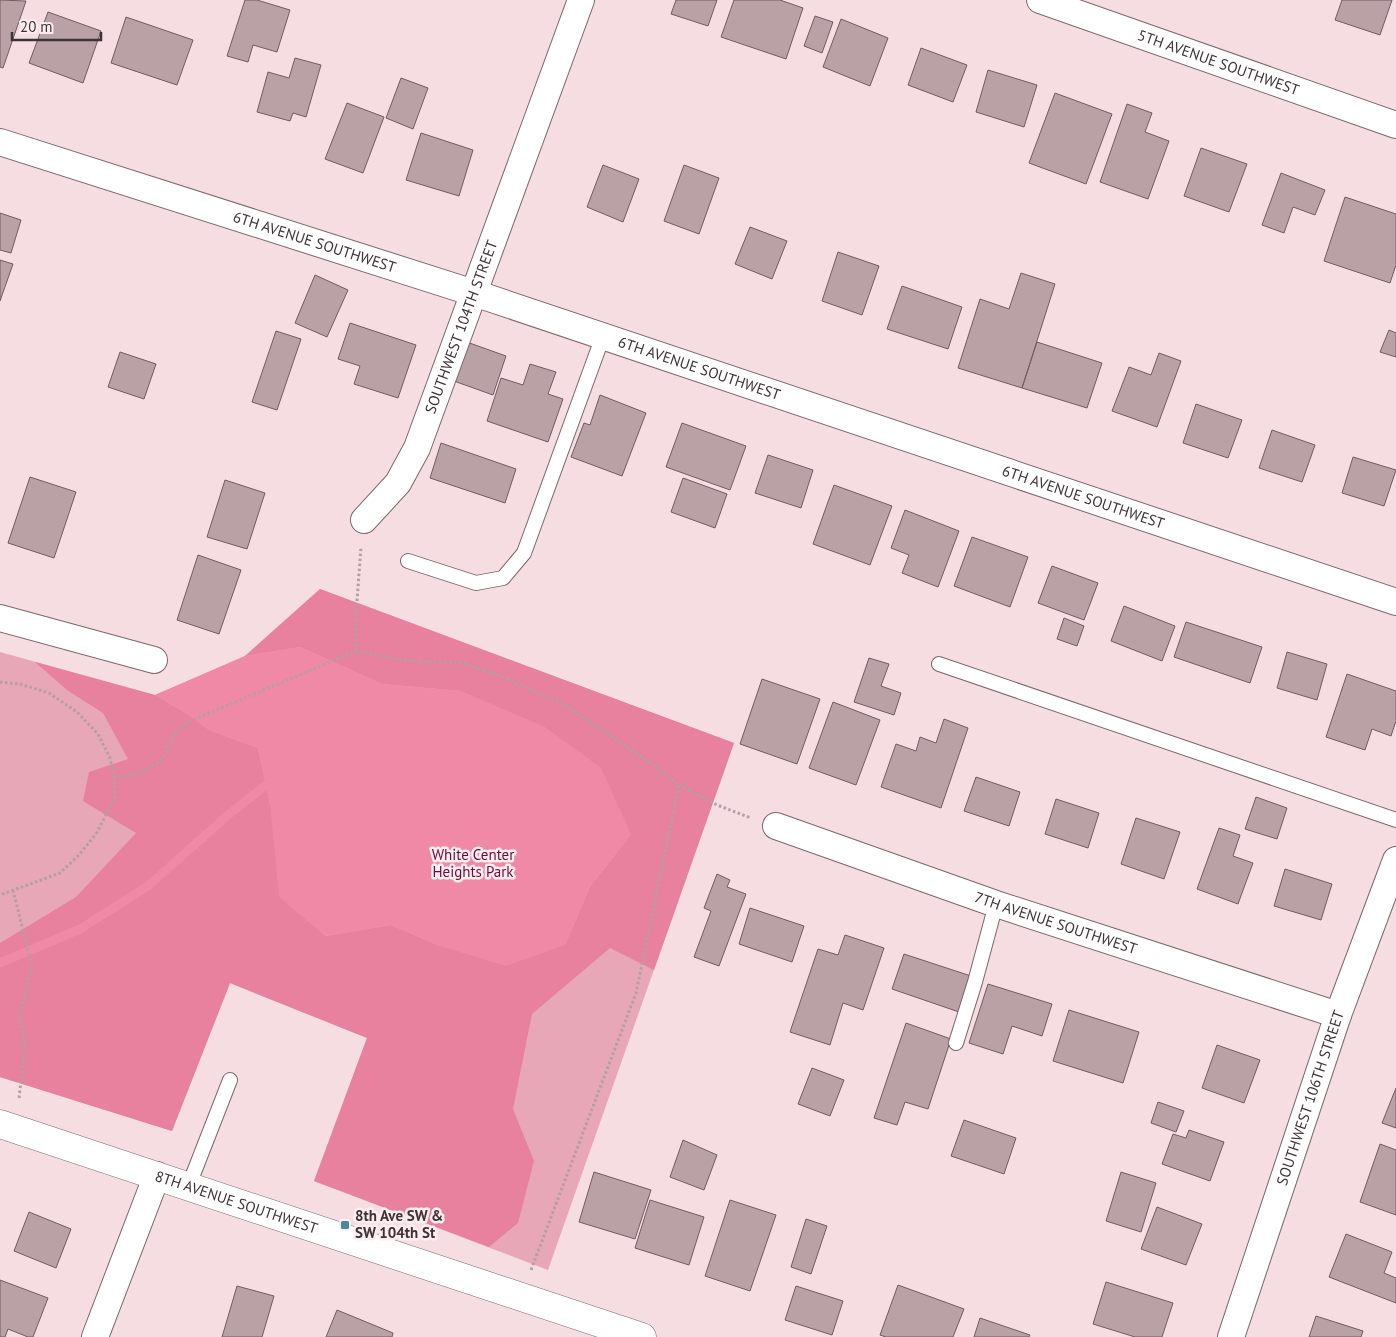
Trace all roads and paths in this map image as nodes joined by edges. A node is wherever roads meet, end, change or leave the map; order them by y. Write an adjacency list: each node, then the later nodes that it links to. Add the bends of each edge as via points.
1 (581, 0): 5 (street, SOUTHWEST 104TH STREET)
2 (1040, 0): 3 (street, 5TH AVENUE SOUTHWEST)
3 (1396, 125)
4 (0, 142): 5 (street, 6TH AVENUE SOUTHWEST)
5 (474, 292): 6 (street, 6TH AVENUE SOUTHWEST); 7 (street, SOUTHWEST 104TH STREET, via 417,448 398,483)
6 (603, 336): 8 (lane, via 524,553 503,578 476,583); 9 (street, 6TH AVENUE SOUTHWEST)
7 (364, 520): 11 (path, via 358,577)
8 (408, 561)
9 (1396, 602)
10 (0, 618): 12 (street)
11 (356, 651): 15 (path, via 188,722 174,736 161,761 138,774); 16 (path, via 408,661 464,664 505,678 569,707)
12 (154, 660)
13 (939, 664): 17 (lane)
14 (0, 682): 15 (path, via 49,693 77,712 98,734 110,758)
15 (114, 777): 20 (path, via 115,797 96,834 79,855 60,873)
16 (679, 785): 18 (path, via 717,805); 30 (path, via 636,993)
17 (1396, 820)
18 (776, 826): 22 (street, 7TH AVENUE SOUTHWEST)
19 (1396, 860): 23 (street, SOUTHWEST 106TH STREET)
20 (13, 890): 21 (path); 27 (path, via 32,967 20,1016 25,1042 19,1098)
21 (0, 895)
22 (996, 904): 23 (street, 7TH AVENUE SOUTHWEST); 24 (lane)
23 (1338, 1016): 33 (street, SOUTHWEST 106TH STREET)
24 (956, 1043)
25 (230, 1080): 29 (lane)
26 (0, 1124): 27 (street, 8TH AVENUE SOUTHWEST)
27 (29, 1133): 28 (street, 8TH AVENUE SOUTHWEST)
28 (157, 1175): 29 (street, 8TH AVENUE SOUTHWEST); 31 (street)
29 (189, 1185): 30 (street, 8TH AVENUE SOUTHWEST)
30 (522, 1297): 32 (street, 8TH AVENUE SOUTHWEST)
31 (95, 1337)
32 (642, 1337)
33 (1232, 1337)

